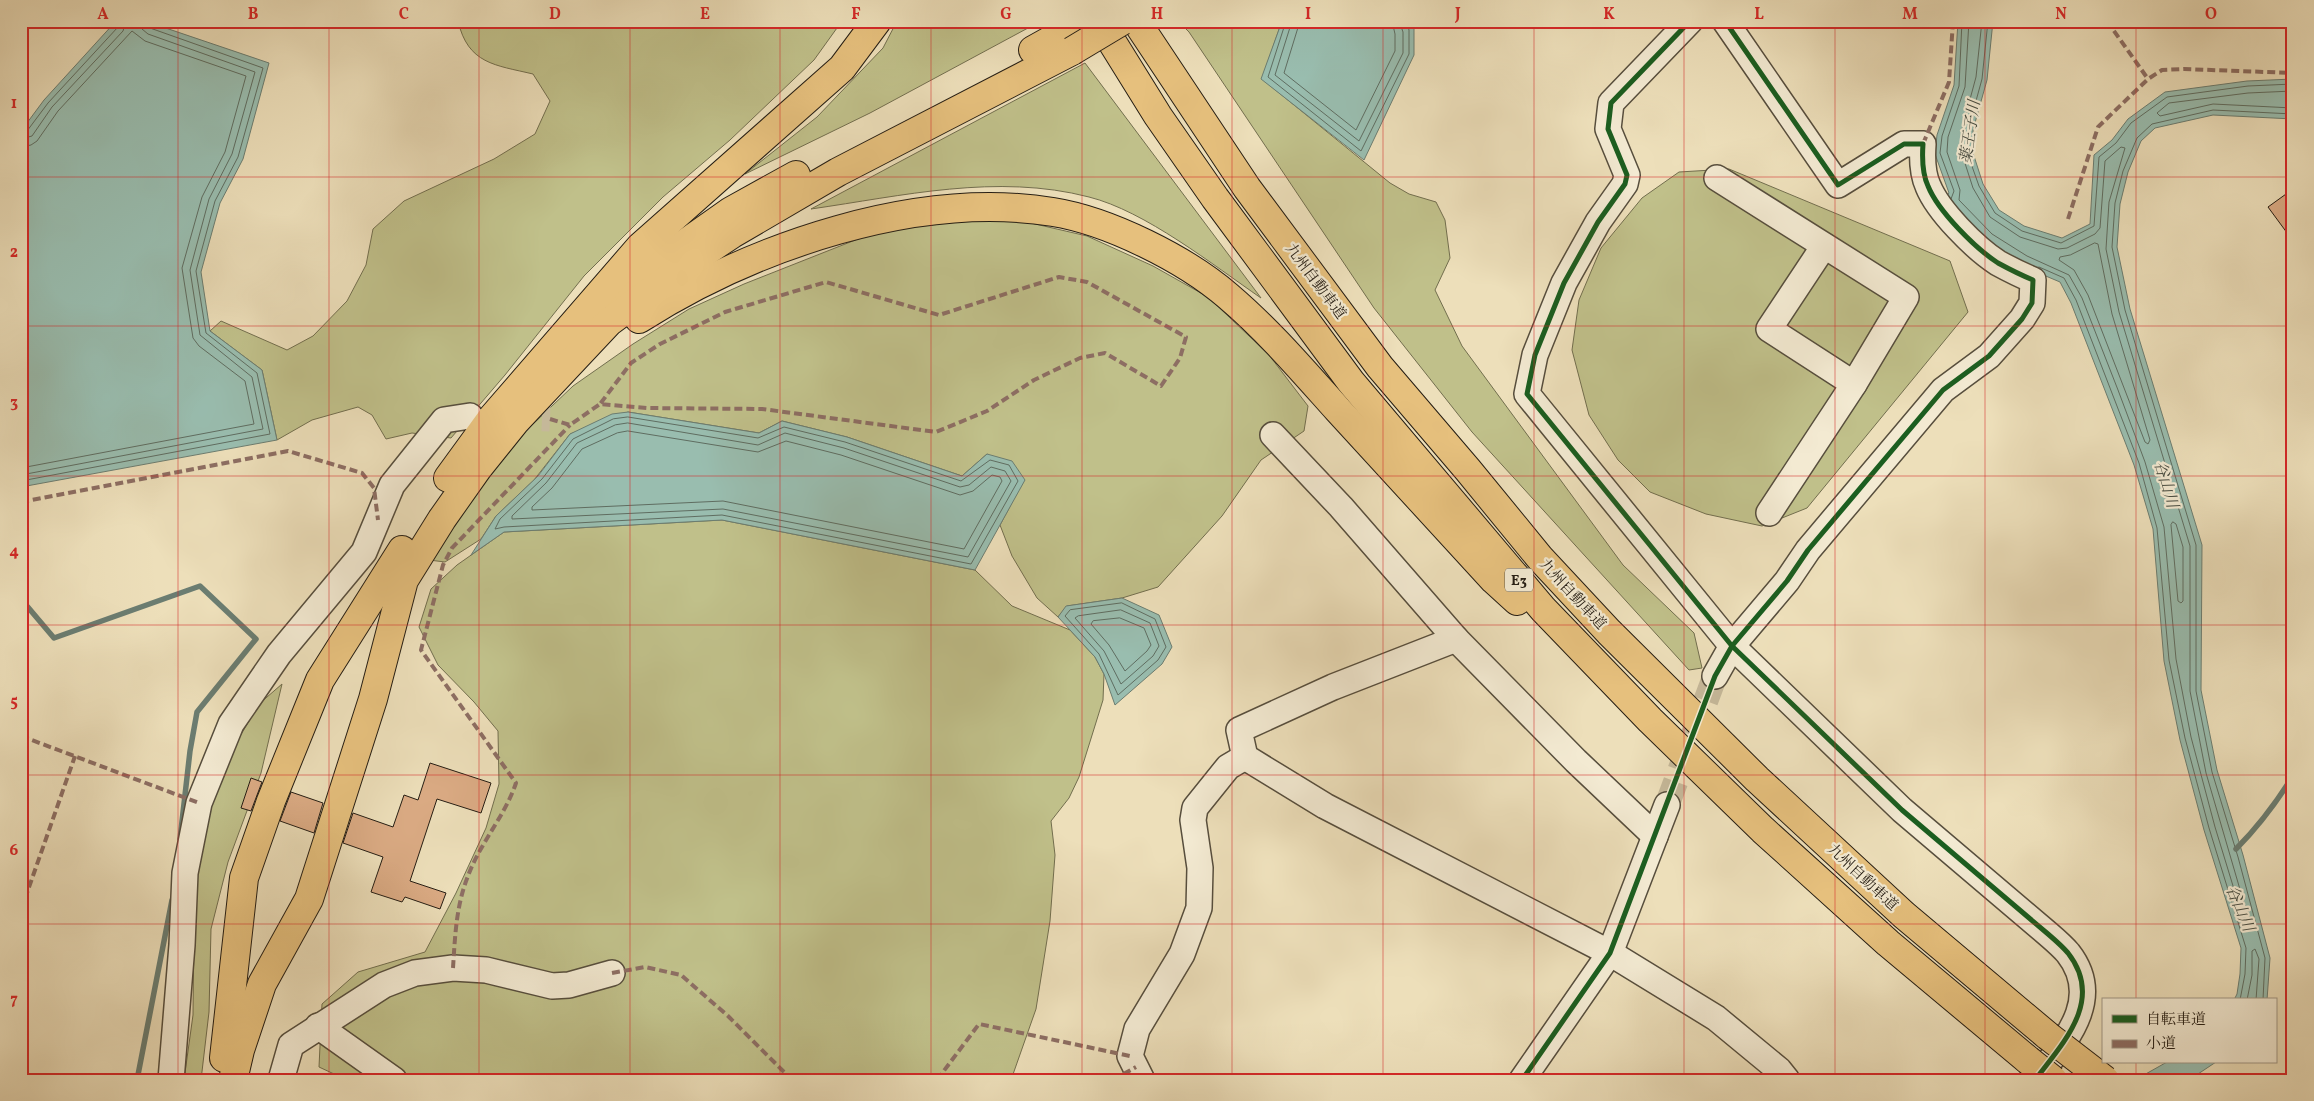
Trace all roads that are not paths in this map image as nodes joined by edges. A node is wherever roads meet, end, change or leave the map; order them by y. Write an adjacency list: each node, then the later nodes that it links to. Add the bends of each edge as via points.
1 (877, 21): 13 (highway, via 842,68 640,247)
2 (1085, 21): 9 (highway)
3 (1098, 21): 22 (highway, 九州自動車道 / E3, via 1215,198 1351,382 1543,609)
4 (1122, 21): 9 (highway, bridge)
5 (1136, 21): 10 (highway, 九州自動車道 / E3)
6 (1156, 21): 10 (highway)
7 (1690, 21): 20 (street, via 1611,102 1608,129 1626,175 1625,184 1598,222 1564,283 1535,354 1527,394)
8 (1725, 21): 20 (street, via 1838,185 1904,144 1923,144 1922,160 1928,187 1949,218 1974,244 1998,262 2033,280 2032,303 2022,319 1989,356 1943,390)
9 (1067, 43): 13 (highway, via 829,156 731,212); 14 (highway, via 732,234 609,322)
10 (1204, 126): 39 (highway, 九州自動車道 / E3, bridge, via 1380,367 1552,572 1757,779 1904,915)
11 (1717, 178): 12 (street)
12 (1824, 246): 15 (street, via 1906,297); 15 (street, via 1769,329)
13 (575, 323): 31 (highway, via 491,419 422,514 389,574 320,680 244,878)
14 (570, 365): 22 (highway, via 659,306 741,264 845,228 915,213 990,206 1055,212 1100,224 1182,264 1226,294 1294,361 1494,580); 32 (highway, via 515,422 478,468 404,580 373,699 310,899 262,984)
15 (1854, 384): 18 (street)
16 (470, 416): 30 (street, via 444,420 392,485 364,552 279,654 231,724 200,803 185,873)
17 (1273, 436): 19 (street, via 1341,507)
18 (1769, 513)
19 (1456, 639): 23 (street, via 1333,687 1239,730); 25 (street, via 1576,762)
20 (1732, 646): 21 (street); 29 (street, via 1902,810 2068,954 2082,985 2083,1000 2070,1033)
21 (1715, 676)
22 (1650, 720): 29 (highway, 九州自動車道 / E3, via 1763,830)
23 (1245, 758): 26 (street, via 1325,806); 35 (street, via 1228,767 1195,808 1193,820 1200,868 1198,908 1182,954 1137,1029 1130,1056)
24 (1667, 805): 25 (street)
25 (1656, 836): 26 (street)
26 (1610, 953): 36 (street); 37 (street, via 1716,1018)
27 (612, 973): 28 (street, via 569,985 552,986 486,970 453,968 416,974 384,984)
28 (318, 1026): 33 (street, via 291,1045); 34 (street)
29 (2031, 1070): 38 (highway, 九州自動車道 / E3, bridge)
30 (170, 1080)
31 (220, 1080)
32 (233, 1080)
33 (281, 1080)
34 (394, 1080)
35 (1142, 1080)
36 (1522, 1080)
37 (1787, 1080)
38 (2053, 1080)
39 (2105, 1080)

